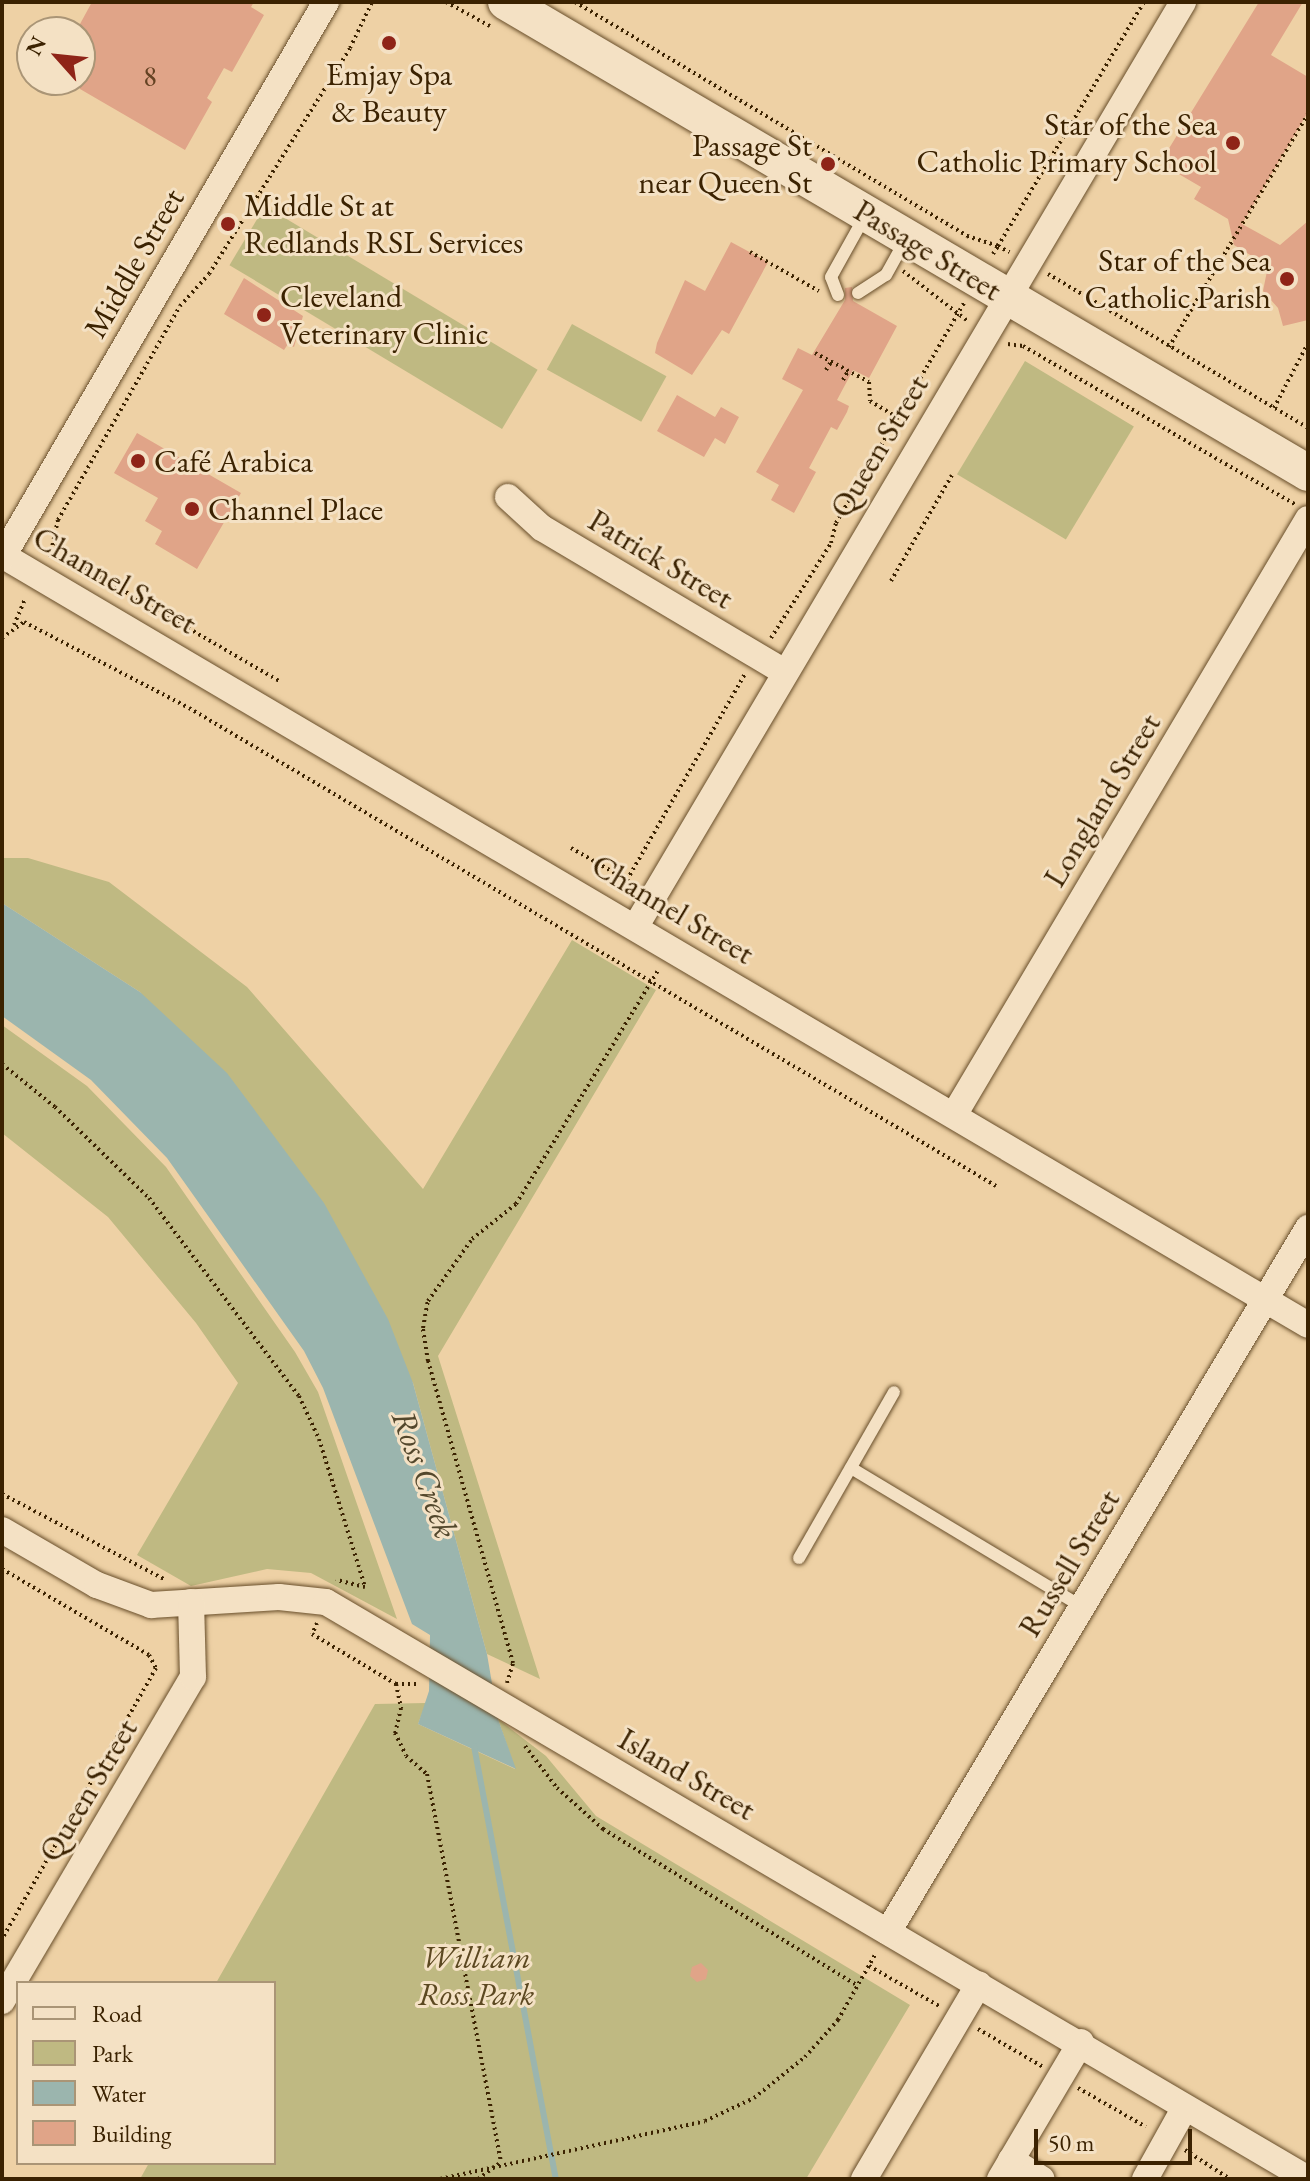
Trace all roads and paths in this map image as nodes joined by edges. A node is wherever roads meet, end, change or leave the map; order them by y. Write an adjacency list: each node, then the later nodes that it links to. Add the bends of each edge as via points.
1 (326, 2): 32 (street, Middle Street)
2 (372, 2): 31 (path, via 350,48 209,274 180,306 58,520)
3 (506, 2): 8 (street, Passage Street)
4 (575, 2): 10 (path, via 967,236)
5 (1144, 2): 10 (path)
6 (1183, 2): 12 (street, Queen Street)
7 (1308, 114): 18 (path)
8 (866, 213): 9 (street, Passage Street); 14 (lane, via 831,277)
9 (907, 237): 13 (street, Passage Street); 15 (lane, via 886,275)
10 (998, 246): 12 (path); 13 (path)
11 (750, 252): 14 (path, via 829,298)
12 (1028, 262): 13 (street, Queen Street); 18 (path)
13 (993, 288): 16 (street, Queen Street); 25 (path); 27 (street, Passage Street)
14 (836, 293)
15 (858, 293)
16 (988, 333): 30 (path, via 1016,349 1023,346); 39 (street, Queen Street)
17 (1308, 343): 24 (path)
18 (1169, 347): 24 (path)
19 (815, 353): 20 (path)
20 (831, 362): 21 (path); 22 (path)
21 (826, 370)
22 (848, 371): 23 (path); 25 (path, via 869,382 870,401)
23 (843, 380)
24 (1274, 408): 26 (path)
25 (897, 417): 38 (path, via 785,620)
26 (1308, 428)
27 (1308, 473)
28 (952, 475): 34 (path)
29 (508, 497): 38 (street, Patrick Street, via 542,528)
30 (1304, 514): 46 (street, Longland Street)
31 (57, 544): 33 (path); 40 (path, via 74,562)
32 (3, 556): 33 (street, Channel Street)
33 (40, 577): 42 (street, Channel Street)
34 (891, 581)
35 (25, 599): 36 (path)
36 (13, 627): 37 (path); 44 (path, via 24,622 61,639 189,708)
37 (2, 638)
38 (757, 655): 39 (street, Patrick Street); 41 (path, via 627,880)
39 (785, 672): 42 (street, Queen Street)
40 (279, 681)
41 (571, 848)
42 (636, 926): 43 (street, Channel Street)
43 (672, 947): 44 (path); 46 (street, Channel Street)
44 (652, 981): 47 (path); 63 (path, via 516,1204 472,1239 428,1301 423,1328 428,1361 513,1663)
45 (2, 1064): 59 (path, via 149,1198 299,1396 319,1439 365,1587 318,1575)
46 (954, 1115): 49 (street, Channel Street)
47 (996, 1186)
48 (1308, 1228): 49 (street, Russell Street)
49 (1265, 1300): 50 (street, Channel Street); 60 (street, Russell Street)
50 (1308, 1325)
51 (894, 1392): 52 (lane)
52 (851, 1468): 55 (lane); 60 (lane)
53 (2, 1494): 57 (path)
54 (2, 1530): 58 (street, Island Street, via 97,1585 151,1605)
55 (799, 1558)
56 (2, 1569): 66 (path, via 149,1655 156,1668)
57 (173, 1583)
58 (191, 1602): 59 (street, Island Street, via 279,1597); 69 (street, Queen Street, via 193,1677)
59 (326, 1602): 61 (path, via 312,1634); 63 (street, Island Street)
60 (1082, 1607): 65 (street, Russell Street)
61 (396, 1684): 62 (path); 72 (path, via 401,1708 395,1733 406,1756 427,1774)
62 (429, 1684)
63 (501, 1704): 65 (street, Island Street)
64 (520, 1735): 68 (path, via 549,1779 603,1829)
65 (888, 1932): 67 (street, Island Street); 68 (path)
66 (2, 1939)
67 (979, 1984): 70 (street, Island Street); 76 (street)
68 (858, 1986): 72 (path, via 838,2020 805,2057 754,2098 705,2121)
69 (2, 2001)
70 (1081, 2042): 71 (street, Island Street); 73 (street)
71 (1185, 2107): 78 (street); 79 (street, Island Street)
72 (501, 2162): 74 (path); 75 (path)
73 (1005, 2170): 77 (street)
74 (440, 2179)
75 (478, 2179)
76 (864, 2179)
77 (1042, 2179)
78 (1145, 2179)
79 (1308, 2179)

